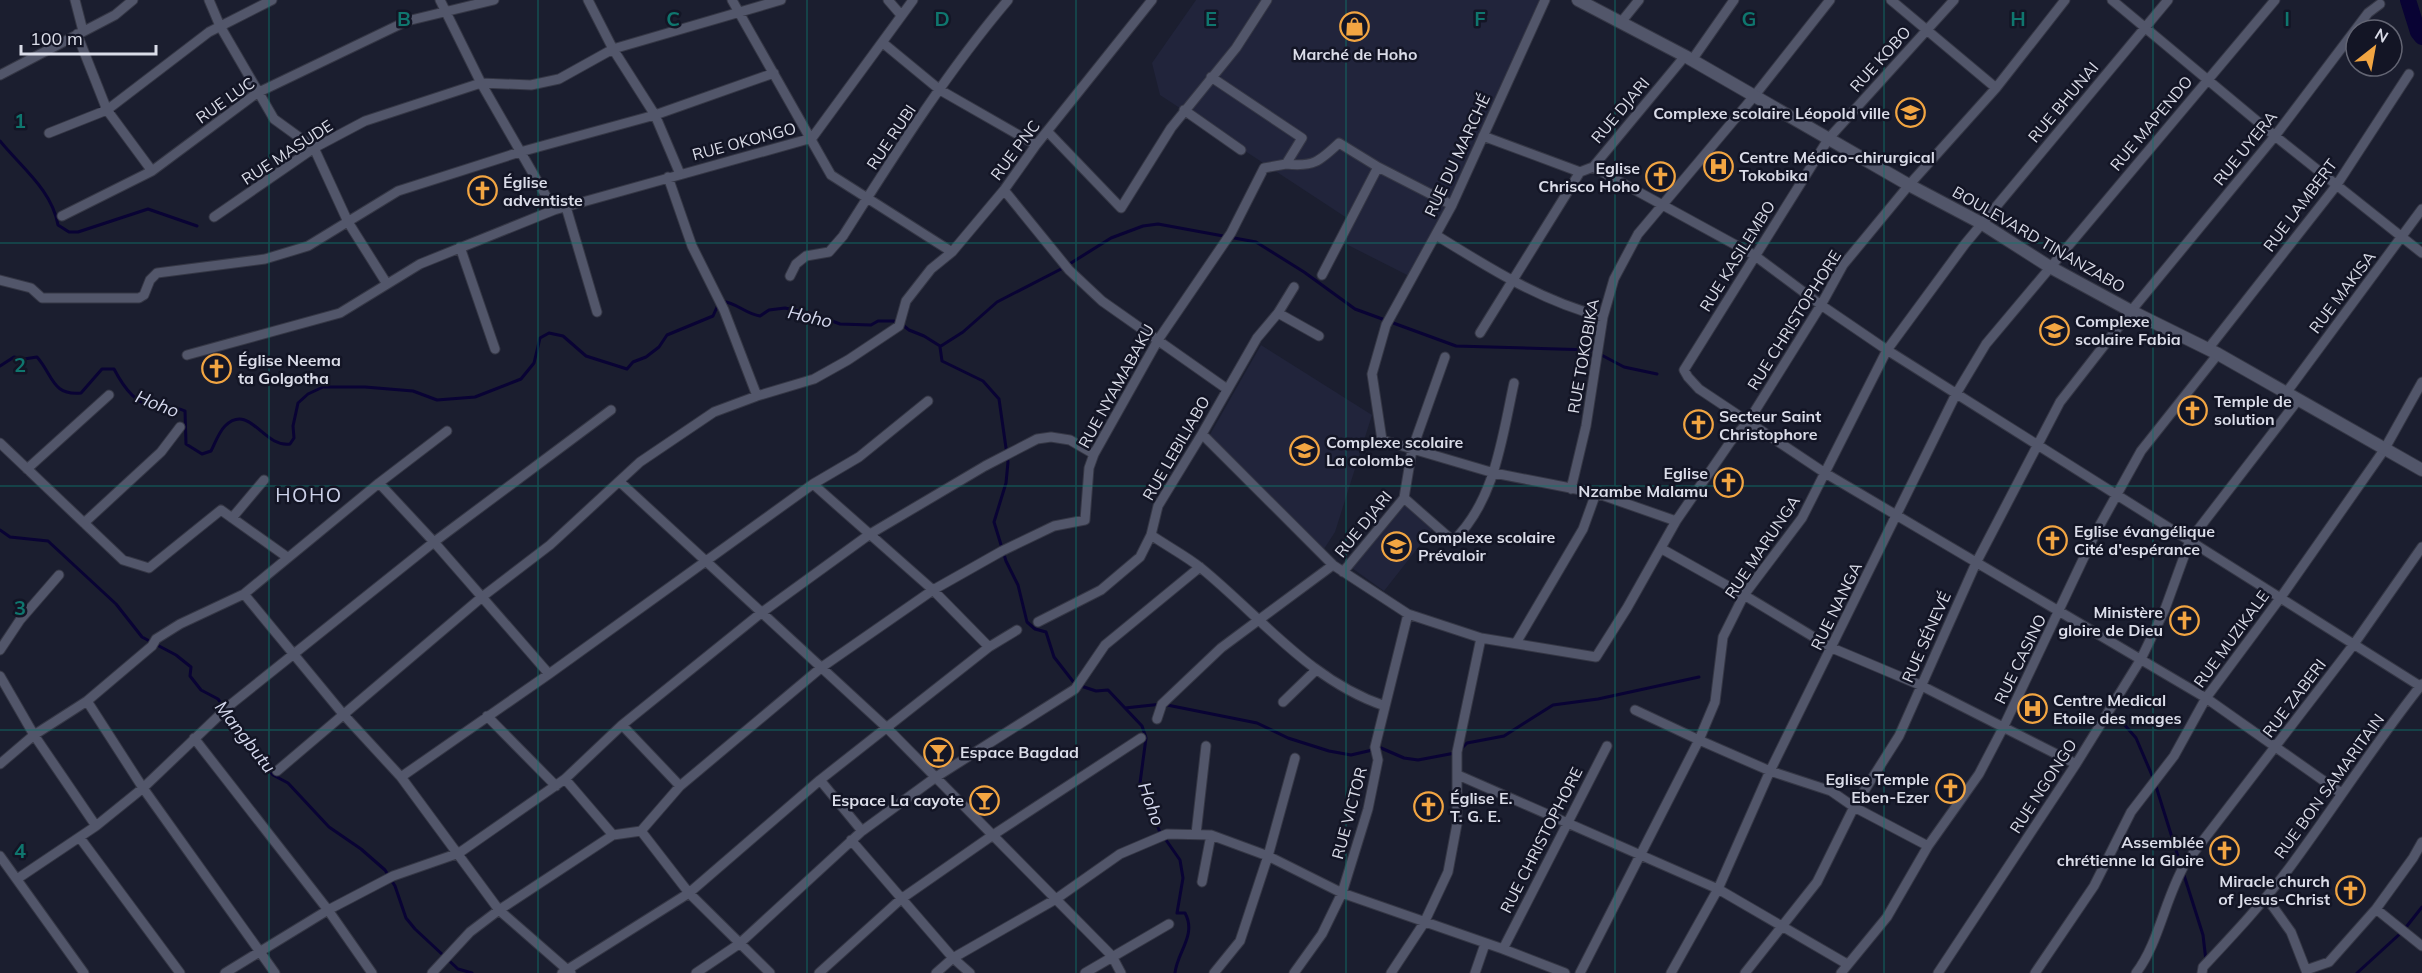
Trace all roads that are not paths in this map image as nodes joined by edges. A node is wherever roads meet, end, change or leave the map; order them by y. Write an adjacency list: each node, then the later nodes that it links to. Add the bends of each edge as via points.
1 (75, 0): 34 (street)
2 (133, 0): 34 (street, via 115,15)
3 (209, 0): 31 (street)
4 (272, 0): 31 (street)
5 (440, 0): 27 (street)
6 (495, 0): 27 (street, RUE LUC)
7 (588, 0): 36 (street)
8 (732, 0): 28 (street)
9 (781, 0): 28 (street)
10 (888, 0): 29 (street)
11 (913, 0): 29 (street, RUE OKONGO)
12 (1008, 0): 45 (street, RUE RUBI)
13 (1152, 0): 51 (street, RUE PNC)
14 (1267, 0): 41 (street, via 1236,48)
15 (1545, 0): 53 (street, RUE DU MARCHÉ)
16 (1578, 0): 30 (street, BOULEVARD TINANZABO)
17 (1639, 0): 30 (street)
18 (1734, 0): 37 (street, RUE DJARI)
19 (1830, 0): 47 (street, RUE TOKOBIKA)
20 (1892, 0): 33 (street)
21 (1954, 0): 33 (street, RUE KOBO)
22 (2065, 0): 44 (street, RUE CHRISTOPHORE)
23 (2112, 0): 32 (street)
24 (2168, 0): 32 (street, RUE BHUNAI)
25 (2275, 0): 42 (street, RUE MAPENDO)
26 (2380, 4): 54 (street, RUE UYERA, via 2368,13)
27 (447, 13): 43 (street); 46 (street, RUE LUC, via 407,21)
28 (739, 14): 36 (street); 38 (street)
29 (902, 15): 35 (street, RUE OKONGO)
30 (1622, 21): 37 (street, BOULEVARD TINANZABO)
31 (220, 26): 46 (street); 48 (street)
32 (2146, 27): 42 (street); 80 (street, RUE BHUNAI)
33 (1927, 30): 44 (street); 56 (street, RUE KOBO)
34 (80, 32): 40 (street); 48 (street)
35 (883, 42): 45 (street); 55 (street, RUE OKONGO)
36 (613, 49): 43 (street, via 559,79 531,85); 50 (street)
37 (1689, 58): 47 (street, BOULEVARD TINANZABO); 63 (street, RUE DJARI)
38 (774, 74): 50 (street); 55 (street)
39 (2409, 74): 69 (street, RUE LAMBERT)
40 (0, 75)
41 (1211, 77): 49 (street); 61 (street, via 1302,138)
42 (2207, 79): 54 (street); 87 (street, RUE MAPENDO)
43 (481, 83): 58 (street, RUE MASUDE, via 365,121); 60 (street)
44 (1996, 88): 68 (street, RUE CHRISTOPHORE)
45 (940, 90): 57 (street); 71 (street, RUE RUBI)
46 (257, 93): 58 (street, via 273,119); 64 (street, RUE LUC)
47 (1755, 95): 56 (street, BOULEVARD TINANZABO); 73 (street, RUE TOKOBIKA)
48 (107, 110): 52 (street); 64 (street)
49 (1184, 110): 51 (street, via 1121,208); 59 (street)
50 (655, 115): 60 (street); 66 (street)
51 (1048, 132): 57 (street, RUE PNC)
52 (49, 134)
53 (1483, 136): 65 (street); 72 (street, RUE DU MARCHÉ)
54 (2275, 136): 69 (street); 95 (street, RUE UYERA)
55 (812, 138): 66 (street, RUE OKONGO); 71 (street, via 831,175)
56 (1829, 138): 68 (street, BOULEVARD TINANZABO); 86 (street, RUE KASILEMBO)
57 (1036, 145): 70 (street, RUE PNC)
58 (314, 148): 78 (street, RUE MASUDE); 79 (street)
59 (1241, 150)
60 (520, 152): 76 (street); 79 (street, via 398,191)
61 (1286, 164): 62 (street, via 1305,166 1320,161 1339,143); 101 (street, RUE NYAMABAKU, via 1264,168 1229,236)
62 (1378, 167): 72 (street); 88 (street)
63 (1593, 167): 65 (street, RUE DJARI); 73 (street)
64 (152, 171): 77 (street, RUE LUC)
65 (1580, 172): 91 (street)
66 (680, 174): 67 (street, RUE OKONGO)
67 (668, 177): 74 (street, RUE OKONGO); 113 (street, via 692,246 724,310)
68 (1909, 185): 80 (street, BOULEVARD TINANZABO); 94 (street, RUE CHRISTOPHORE, via 1843,266)
69 (2336, 186): 82 (street); 104 (street, RUE LAMBERT)
70 (1004, 190): 84 (street, RUE PNC); 101 (street, via 1069,270 1102,301)
71 (868, 198): 84 (street); 89 (street, RUE RUBI, via 829,252 806,256)
72 (1452, 205): 81 (street, RUE DU MARCHÉ)
73 (1663, 205): 86 (street); 98 (street, RUE TOKOBIKA, via 1638,234 1614,279)
74 (566, 207): 76 (street, RUE OKONGO); 96 (street)
75 (2422, 209): 82 (street, RUE MAKISA)
76 (554, 210): 83 (street, RUE OKONGO)
77 (62, 216)
78 (214, 217)
79 (348, 222): 90 (street, via 308,246 265,259 157,273 139,298 42,298 31,288); 92 (street)
80 (1981, 223): 87 (street, BOULEVARD TINANZABO); 103 (street, RUE MARUNGA)
81 (1436, 235): 91 (street); 123 (street, RUE DU MARCHÉ, via 1387,322 1372,374 1382,440)
82 (2402, 237): 85 (street); 110 (street, RUE MAKISA)
83 (460, 247): 92 (street, RUE OKONGO); 102 (street)
84 (952, 252): 113 (street, RUE PNC, via 931,269 906,301 900,321 884,337 814,379)
85 (2422, 253)
86 (1754, 255): 94 (street); 117 (street, RUE KASILEMBO, via 1684,370 1699,388)
87 (2050, 267): 95 (street, BOULEVARD TINANZABO); 111 (street, RUE NANGA, via 1986,344)
88 (1322, 275)
89 (790, 276)
90 (0, 280)
91 (1513, 282): 98 (street, via 1572,309); 99 (street)
92 (387, 284): 105 (street, RUE OKONGO, via 340,313)
93 (1294, 287): 97 (street, RUE LEBILIABO)
94 (1821, 305): 103 (street); 117 (street, RUE CHRISTOPHORE)
95 (2131, 311): 104 (street, BOULEVARD TINANZABO); 122 (street, RUE SÉNEVÉ, via 2060,402)
96 (597, 312)
97 (1278, 313): 100 (street); 109 (street, RUE LEBILIABO, via 1257,338)
98 (1603, 317): 134 (street, RUE TOKOBIKA, via 1586,426)
99 (1480, 333)
100 (1319, 336)
101 (1158, 340): 109 (street); 125 (street, RUE NYAMABAKU)
102 (495, 349)
103 (1887, 350): 111 (street); 129 (street, RUE MARUNGA)
104 (2213, 352): 110 (street, BOULEVARD TINANZABO); 136 (street, RUE CASINO, via 2141,451)
105 (187, 355)
106 (1445, 357): 123 (street, RUE DJARI)
107 (2422, 382): 124 (street, RUE MUZIKALE)
108 (1514, 383): 128 (street)
109 (1227, 389): 120 (street, RUE LEBILIABO)
110 (2286, 393): 114 (street, BOULEVARD TINANZABO)
111 (1956, 394): 122 (street); 138 (street, RUE NANGA)
112 (109, 395): 126 (street)
113 (757, 396): 131 (street, via 714,412 640,462)
114 (2298, 400): 124 (street, BOULEVARD TINANZABO); 144 (street, RUE NGONGO)
115 (928, 401): 133 (street, via 859,457)
116 (611, 410): 145 (street)
117 (1748, 422): 129 (street); 140 (street, RUE CHRISTOPHORE)
118 (180, 427): 141 (street, via 161,452)
119 (447, 431): 132 (street)
120 (1202, 434): 143 (street, RUE LEBILIABO, via 1158,506); 151 (street)
121 (0, 443): 126 (street)
122 (2036, 446): 136 (street); 150 (street, RUE SÉNEVÉ)
123 (1412, 450): 128 (street); 137 (street, RUE DJARI)
124 (2384, 450): 127 (street, BOULEVARD TINANZABO); 159 (street, RUE MUZIKALE)
125 (1094, 454): 142 (street, via 1070,440 1037,439); 155 (street, RUE NYAMABAKU, via 1089,468 1085,520 1054,526)
126 (27, 469): 141 (street)
127 (2422, 470)
128 (1494, 473): 134 (street); 137 (street, via 1469,527 1453,541)
129 (1825, 473): 138 (street); 157 (street, RUE MARUNGA, via 1802,518)
130 (264, 480): 139 (street)
131 (620, 482): 149 (street); 158 (street, via 550,545)
132 (379, 483): 145 (street); 148 (street)
133 (813, 484): 142 (street); 149 (street)
134 (1571, 489): 135 (street)
135 (1596, 493): 140 (street); 167 (street, via 1582,529)
136 (2115, 495): 144 (street); 161 (street, RUE CASINO)
137 (1404, 498): 153 (street, RUE DJARI)
138 (1896, 515): 150 (street); 170 (street, RUE NANGA)
139 (232, 518): 141 (street, via 221,510 149,568 123,560); 148 (street)
140 (1676, 521): 147 (street, RUE CHRISTOPHORE)
141 (84, 522)
142 (870, 534): 155 (street); 160 (street)
143 (1150, 535): 152 (street); 164 (street, RUE LEBILIABO, via 1140,556 1101,590)
144 (2190, 540): 159 (street); 173 (street, RUE NGONGO, via 2165,609)
145 (434, 542): 158 (street); 172 (street)
146 (2422, 547): 168 (street, RUE ZABERI)
147 (1662, 549): 157 (street); 167 (street, RUE CHRISTOPHORE, via 1596,657)
148 (287, 557): 156 (street)
149 (706, 561): 160 (street); 176 (street)
150 (1976, 563): 161 (street); 178 (street, RUE SÉNEVÉ)
151 (1333, 565): 153 (street); 163 (street, RUE DJARI)
152 (1200, 567): 163 (street); 205 (street, via 1105,645 1077,685)
153 (1343, 572): 162 (street)
154 (59, 575): 171 (street)
155 (933, 590): 169 (street); 174 (street)
156 (244, 594): 172 (street); 181 (street, via 180,624)
157 (1744, 595): 170 (street); 194 (street, RUE MARUNGA, via 1723,637 1715,702)
158 (482, 597): 176 (street); 185 (street)
159 (2281, 597): 168 (street); 180 (street, RUE MUZIKALE)
160 (761, 612): 174 (street); 188 (street)
161 (2059, 613): 173 (street); 190 (street, RUE CASINO)
162 (1408, 614): 166 (street); 183 (street, RUE VICTOR)
163 (1258, 621): 175 (street); 187 (street, RUE DJARI, via 1221,648 1162,704)
164 (1038, 622)
165 (1017, 630): 169 (street)
166 (1481, 638): 167 (street); 203 (street, via 1457,752)
167 (1516, 643)
168 (2355, 644): 179 (street); 197 (street, RUE ZABERI)
169 (989, 647): 189 (street)
170 (1832, 648): 178 (street); 202 (street, RUE NANGA)
171 (0, 650)
172 (294, 654): 185 (street); 192 (street)
173 (2141, 659): 180 (street); 200 (street, RUE NGONGO)
174 (822, 667): 189 (street); 209 (street)
175 (1316, 670): 182 (street); 183 (street, via 1366,700)
176 (549, 674): 186 (street)
177 (0, 676): 191 (street)
178 (1920, 685): 190 (street); 212 (street, RUE SÉNEVÉ, via 1899,736)
179 (2421, 685): 211 (street, RUE BON SAMARITAIN)
180 (2206, 698): 197 (street); 277 (street, RUE MUZIKALE, via 2174,756 2131,812 2094,886)
181 (87, 701): 191 (street); 210 (street)
182 (1282, 702)
183 (1385, 706): 233 (street, RUE VICTOR, via 1374,747 1378,760 1368,808)
184 (1635, 710): 194 (street)
185 (343, 714): 201 (street); 204 (street)
186 (488, 716): 204 (street); 208 (street)
187 (1157, 719)
188 (622, 725): 206 (street); 209 (street)
189 (887, 728): 205 (street); 207 (street)
190 (2004, 728): 200 (street); 224 (street, RUE CASINO, via 1979,774)
191 (34, 735): 199 (street); 214 (street)
192 (194, 738): 210 (street); 238 (street)
193 (1141, 738): 218 (street)
194 (1699, 740): 202 (street); 226 (street, RUE MARUNGA)
195 (1206, 746): 217 (street)
196 (1607, 746): 213 (street, RUE CHRISTOPHORE)
197 (2276, 746): 211 (street); 278 (street, RUE ZABERI, via 2180,873 2150,951)
198 (1295, 758): 228 (street)
199 (0, 764)
200 (2076, 764): 276 (street, RUE NGONGO)
201 (277, 771)
202 (1770, 771): 212 (street, via 1831,791); 231 (street, RUE NANGA)
203 (1458, 775): 213 (street); 240 (street, via 1457,825 1448,872)
204 (401, 777): 225 (street)
205 (936, 777): 216 (street); 218 (street)
206 (565, 779): 208 (street); 220 (street)
207 (819, 780): 216 (street); 232 (street)
208 (556, 786): 225 (street)
209 (680, 786): 215 (street)
210 (143, 788): 214 (street); 247 (street)
211 (2342, 793): 234 (street, RUE BON SAMARITAIN)
212 (1854, 807): 224 (street); 242 (street, RUE SÉNEVÉ, via 1817,882)
213 (1567, 821): 226 (street); 246 (street, RUE CHRISTOPHORE)
214 (96, 826): 221 (street)
215 (641, 831): 220 (street); 232 (street)
216 (862, 831): 222 (street)
217 (1196, 834): 219 (street); 236 (street, via 1163,835 1120,854)
218 (993, 835): 235 (street); 236 (street)
219 (1211, 835): 228 (street); 230 (street)
220 (613, 836): 239 (street)
221 (80, 838): 229 (street); 255 (street)
222 (851, 840): 235 (street); 243 (street)
223 (2422, 842): 237 (street)
224 (1928, 846): 250 (street, RUE CASINO, via 1887,917)
225 (459, 853): 238 (street, via 393,876); 239 (street)
226 (1640, 854): 231 (street); 272 (street, RUE MARUNGA)
227 (0, 856): 229 (street)
228 (1268, 856): 233 (street); 267 (street, via 1240,941)
229 (17, 879): 254 (street)
230 (1202, 882)
231 (1718, 889): 242 (street); 273 (street, RUE NANGA)
232 (688, 893): 243 (street); 253 (street)
233 (1342, 894): 240 (street); 268 (street, RUE VICTOR, via 1322,934)
234 (2266, 897): 251 (street, RUE BON SAMARITAIN); 252 (street, via 2291,932)
235 (901, 899): 249 (street); 262 (street)
236 (1056, 899): 248 (street); 249 (street)
237 (2376, 909): 245 (street); 252 (street, via 2329,962)
238 (328, 910): 247 (street); 258 (street)
239 (499, 910): 253 (street); 259 (street, via 470,932)
240 (1424, 923): 244 (street); 269 (street)
241 (1169, 924): 248 (street)
242 (1784, 926): 250 (street); 274 (street, RUE SÉNEVÉ)
243 (740, 944): 260 (street); 261 (street)
244 (1485, 944): 246 (street); 270 (street)
245 (2422, 946)
246 (1503, 949): 271 (street)
247 (258, 952): 256 (street); 257 (street)
248 (1112, 956): 265 (street); 266 (street)
249 (953, 958): 263 (street); 264 (street)
250 (1847, 964): 275 (street, RUE CASINO)
251 (2203, 970)
252 (2306, 971)
253 (567, 972)
254 (84, 973)
255 (180, 973)
256 (225, 973)
257 (275, 973)
258 (372, 973)
259 (432, 973)
260 (696, 973)
261 (770, 973)
262 (819, 973)
263 (936, 973)
264 (969, 973)
265 (1085, 973)
266 (1121, 973)
267 (1214, 973)
268 (1294, 973)
269 (1390, 973)
270 (1476, 973)
271 (1565, 973)
272 (1580, 973)
273 (1671, 973)
274 (1745, 973)
275 (1840, 973)
276 (1938, 973)
277 (2035, 973)
278 (2136, 973)

